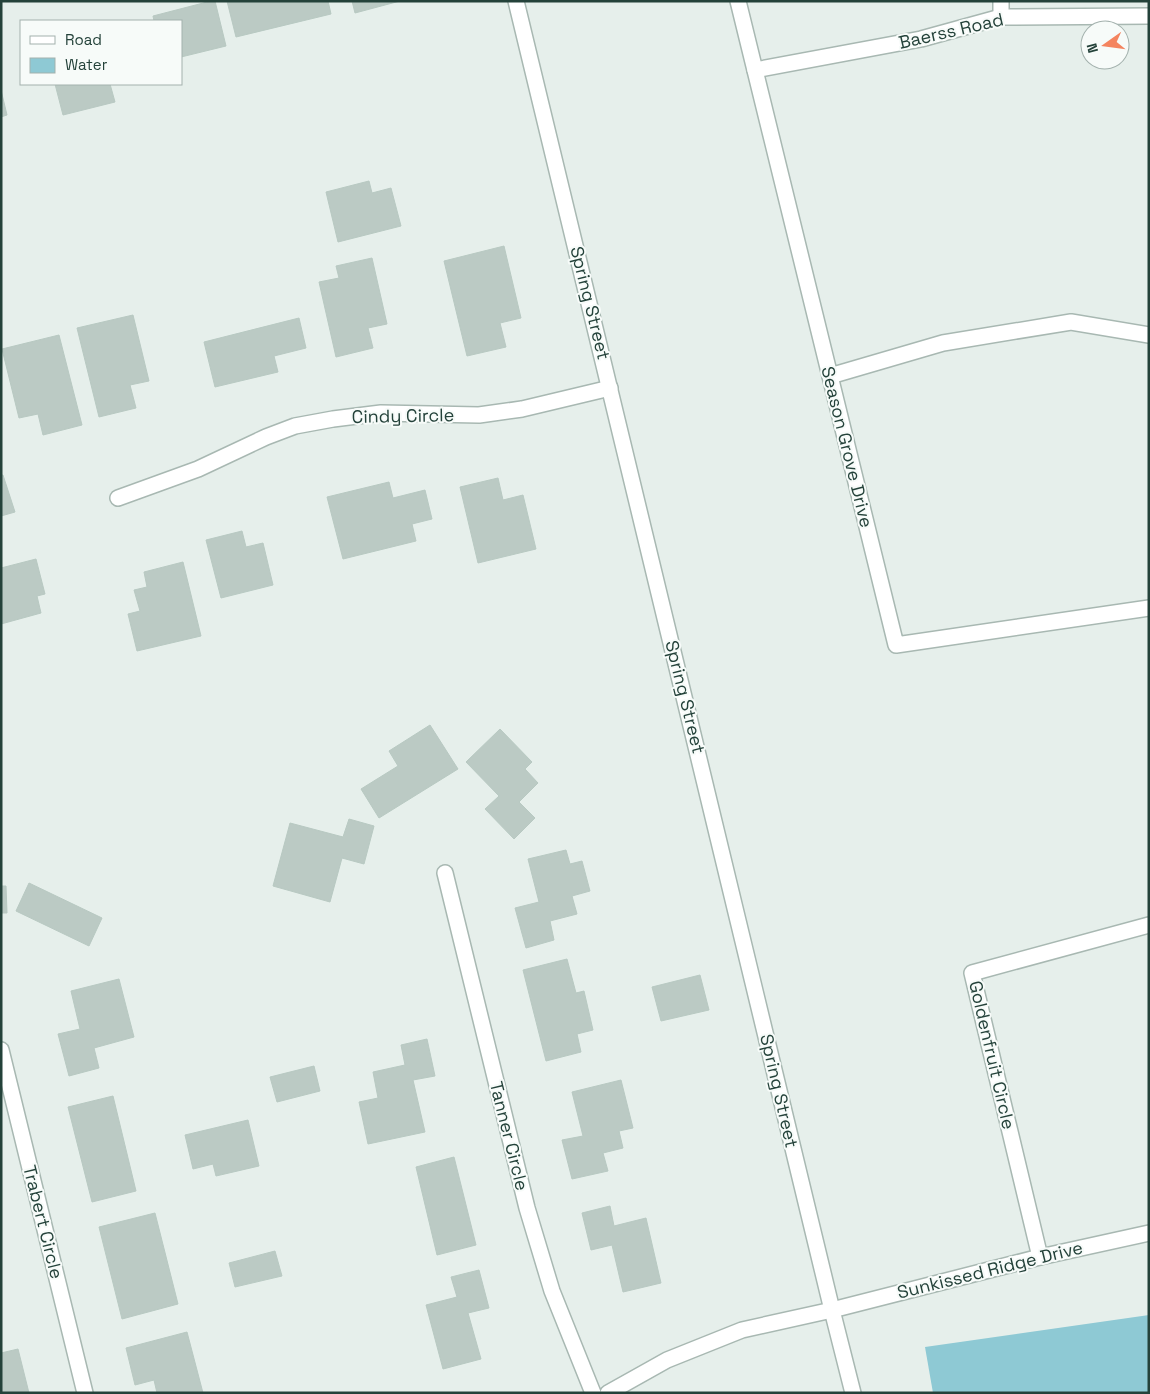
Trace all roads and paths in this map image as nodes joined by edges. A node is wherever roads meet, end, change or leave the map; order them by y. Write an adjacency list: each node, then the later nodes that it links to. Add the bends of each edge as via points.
1 (516, 1): 9 (street, Spring Street)
2 (738, 1): 6 (street, Season Grove Drive)
3 (1001, 1): 5 (street)
4 (1149, 16): 5 (street, Baerss Road)
5 (1001, 18): 6 (street, Baerss Road, via 921,39)
6 (756, 70): 8 (street, Season Grove Drive)
7 (1149, 335): 8 (street, via 1071,322 943,343)
8 (830, 376): 11 (street, Season Grove Drive, via 896,645)
9 (610, 388): 10 (street, Cindy Circle, via 522,409 479,415 382,413 295,426 198,469); 17 (street, Spring Street)
10 (118, 498)
11 (1149, 608)
12 (445, 873): 19 (street, Tanner Circle, via 527,1208 552,1291)
13 (1149, 925): 16 (street, Goldenfruit Circle, via 972,973)
14 (1, 1050): 18 (street, Trabert Circle)
15 (1149, 1232): 16 (street, Sunkissed Ridge Drive)
16 (1040, 1257): 17 (street, Sunkissed Ridge Drive)
17 (832, 1310): 20 (street, Sunkissed Ridge Drive, via 742,1330 667,1360); 21 (street, Spring Street)
18 (85, 1393)
19 (594, 1393)
20 (608, 1393)
21 (853, 1393)

